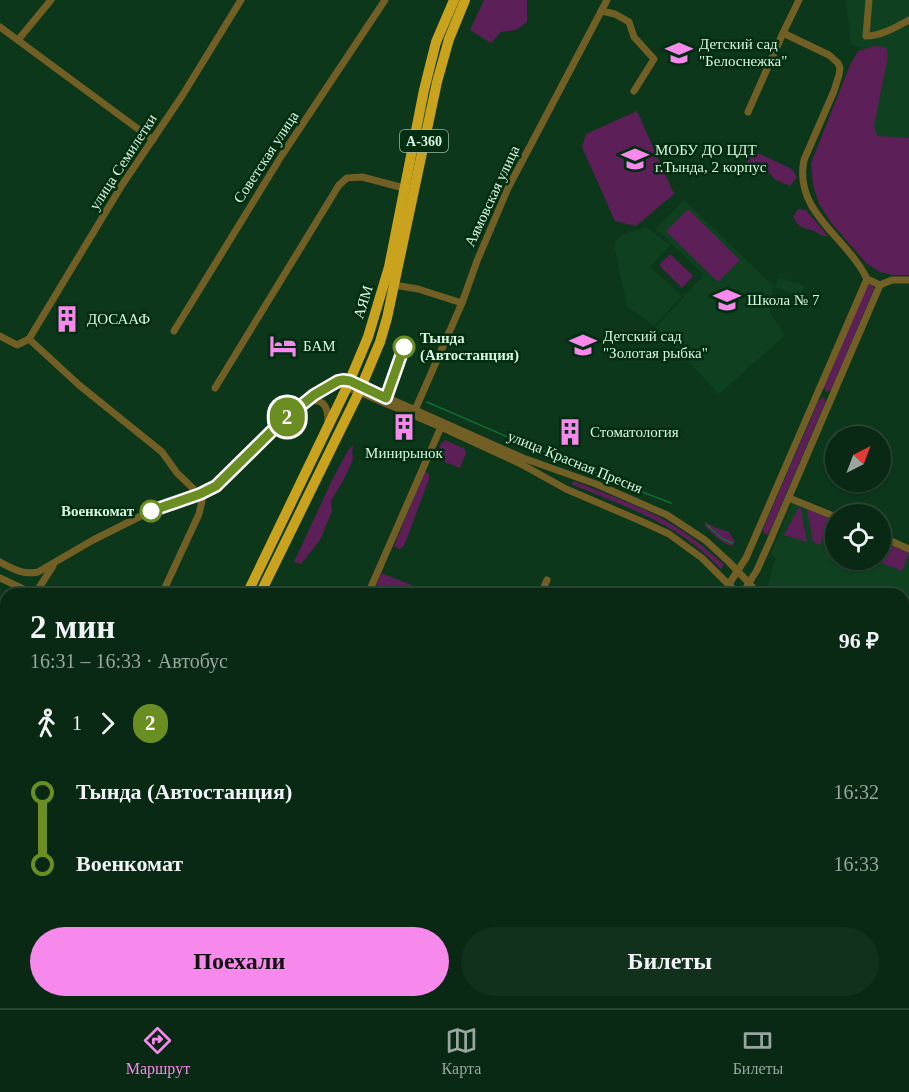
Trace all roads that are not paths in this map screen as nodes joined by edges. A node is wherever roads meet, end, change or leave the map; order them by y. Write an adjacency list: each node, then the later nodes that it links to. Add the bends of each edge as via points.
1 (51, 0): 13 (street)
2 (241, 0): 16 (street, улица Семилетки)
3 (385, 0): 23 (street, Советская улица, via 282,155)
4 (454, 0): 17 (highway, АЯМ / А-360, via 436,42)
5 (465, 0): 20 (highway, АЯМ / А-360, via 437,82)
6 (607, 0): 9 (street, Аямовская улица)
7 (799, 0): 12 (street)
8 (869, 0): 10 (street, via 866,36 892,30)
9 (601, 11): 14 (street, via 629,22 634,37 654,59); 22 (street, Аямовская улица, via 508,188)
10 (909, 20)
11 (0, 27): 13 (street)
12 (783, 33): 15 (street); 18 (street, via 838,63 840,75 804,160 803,182 814,212 854,257)
13 (18, 40): 16 (street)
14 (634, 91)
15 (748, 112)
16 (153, 140): 25 (street, улица Семилетки)
17 (404, 188): 26 (highway, АЯМ / А-360, via 387,276); 27 (street, via 362,177 347,178 339,185)
18 (867, 279): 21 (street); 29 (street)
19 (909, 280): 21 (street)
20 (394, 285): 22 (street); 28 (highway, АЯМ / А-360, via 380,342)
21 (880, 285): 30 (street)
22 (462, 303): 32 (street, Аямовская улица)
23 (174, 331)
24 (0, 336): 25 (street, via 17,345)
25 (29, 339): 35 (street, via 162,452)
26 (349, 384): 28 (street); 31 (street, via 321,391); 33 (highway, АЯМ / А-360)
27 (215, 388)
28 (361, 389): 32 (street, улица Красная Пресня); 34 (street, улица Красная Пресня); 53 (highway, АЯМ / А-360)
29 (819, 392): 30 (street); 38 (street)
30 (831, 397): 36 (street)
31 (302, 404): 33 (street, via 315,400 323,404 328,412); 35 (street, via 223,481)
32 (415, 410): 44 (street, улица Красная Пресня, via 658,511 699,536)
33 (328, 427): 52 (highway, АЯМ / А-360)
34 (441, 428): 48 (street, улица Красная Пресня, via 669,534 702,558); 54 (street)
35 (200, 494): 43 (street, via 151,511); 51 (street, via 199,514)
36 (789, 498): 37 (street); 39 (street)
37 (825, 513)
38 (756, 535): 39 (street); 44 (street)
39 (770, 541): 47 (street)
40 (891, 541): 41 (street)
41 (909, 549)
42 (0, 562): 43 (street, via 22,573 38,572)
43 (56, 562): 50 (street)
44 (738, 571): 47 (street, улица Красная Пресня); 48 (street)
45 (0, 578): 49 (street)
46 (547, 580): 55 (street)
47 (749, 583): 57 (street); 58 (street, улица Красная Пресня)
48 (729, 585): 56 (street, улица Красная Пресня)
49 (22, 588)
50 (39, 588)
51 (165, 588)
52 (250, 588)
53 (263, 588)
54 (371, 588)
55 (544, 588)
56 (733, 588)
57 (745, 588)
58 (753, 588)

